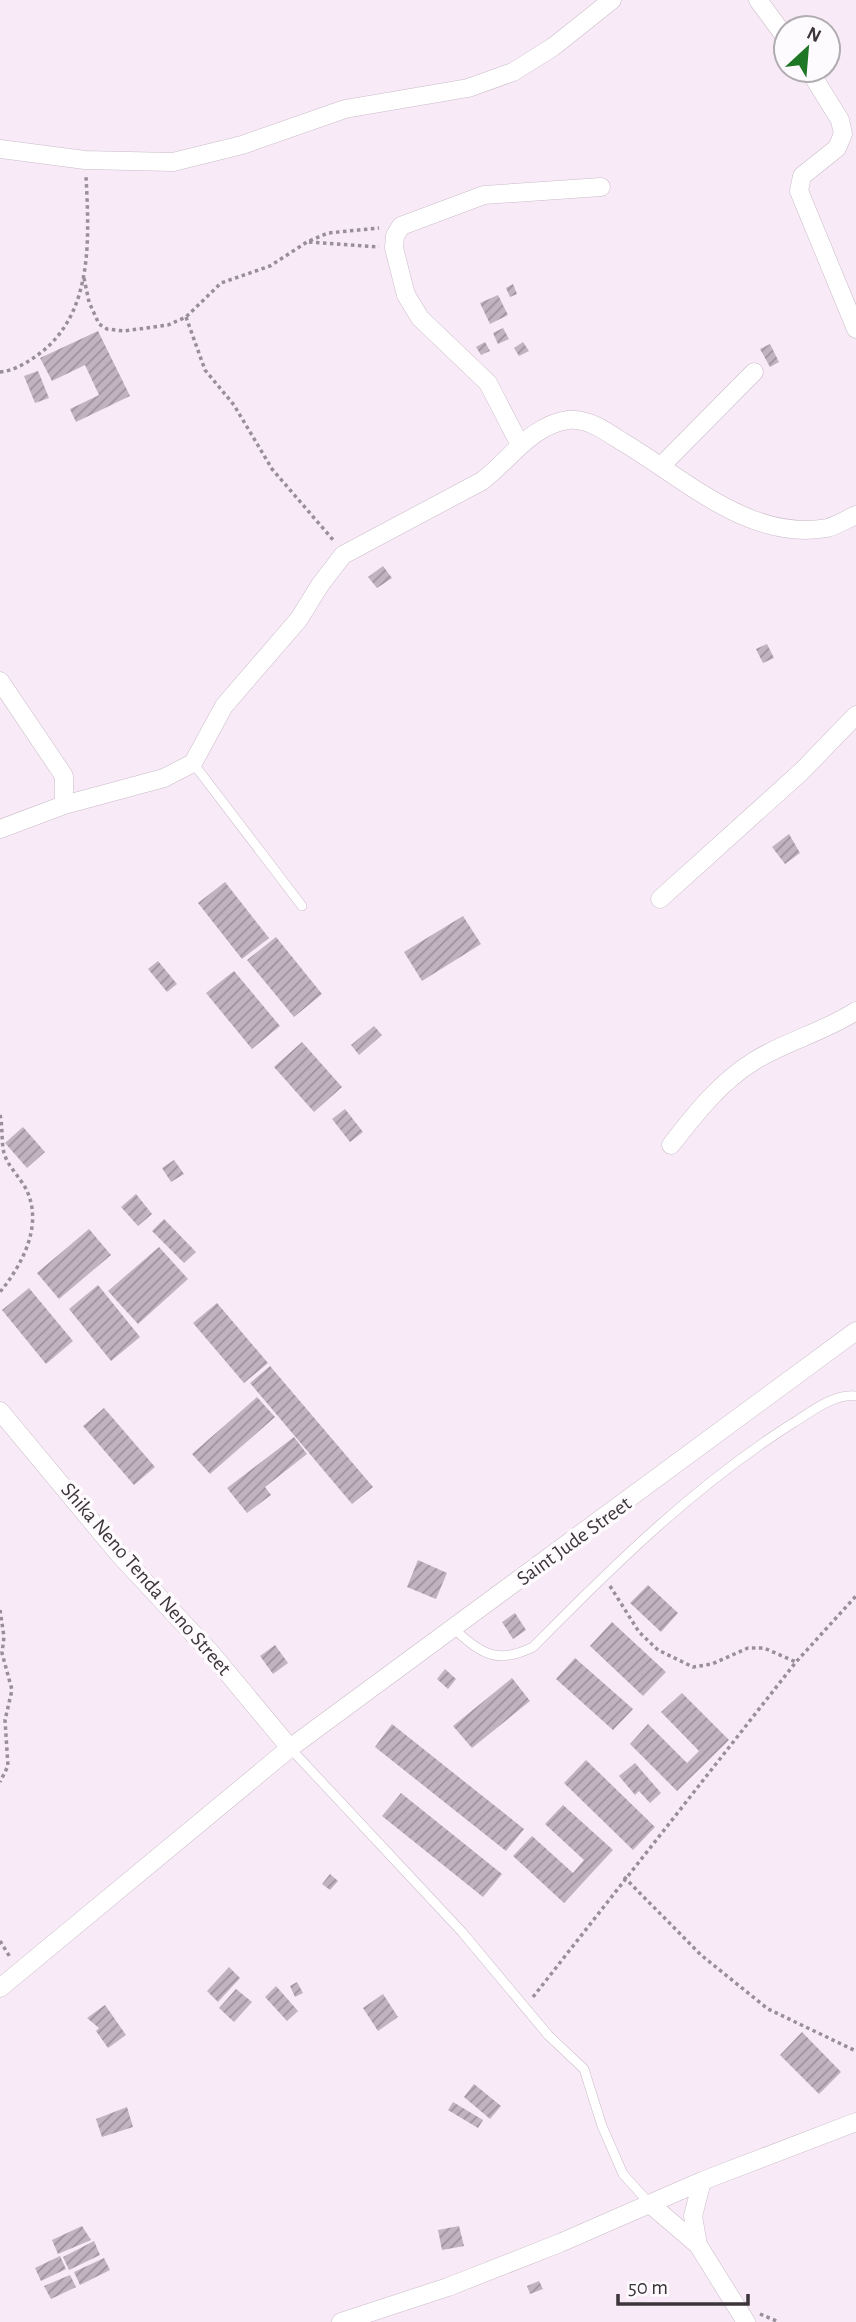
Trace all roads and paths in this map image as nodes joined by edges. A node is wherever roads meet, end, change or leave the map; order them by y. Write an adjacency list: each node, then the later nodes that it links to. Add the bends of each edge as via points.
1 (612, 0): 7 (street, via 543,54 513,72 468,89 345,109 242,145 173,162)
2 (758, 0): 3 (street)
3 (772, 19)
4 (818, 84): 5 (street)
5 (850, 132): 14 (street, via 802,176 799,191)
6 (0, 149): 7 (street)
7 (85, 160): 12 (path, via 89,250)
8 (601, 187): 9 (street, via 484,195)
9 (401, 226): 10 (path, via 328,233); 11 (street)
10 (307, 242): 11 (path); 13 (path, via 270,267 222,283)
11 (394, 248): 17 (street, via 406,295 420,318 488,383)
12 (85, 278): 13 (path, via 89,302 99,324 107,329 168,325); 15 (path, via 76,304 51,345 29,361)
13 (186, 317): 20 (path, via 205,370 234,404 272,469 326,528)
14 (856, 329)
15 (0, 372)
16 (754, 372): 18 (street)
17 (520, 445): 18 (street, via 569,420 593,424); 20 (street, via 482,481)
18 (662, 465): 19 (street, via 722,506 777,528 828,528)
19 (856, 515)
20 (343, 555): 23 (street, via 299,620 224,706)
21 (0, 681): 24 (street, via 64,776)
22 (856, 715): 26 (street, via 802,771)
23 (192, 763): 24 (street, via 164,778); 27 (lane)
24 (64, 805): 25 (street)
25 (0, 829)
26 (660, 899)
27 (302, 906)
28 (856, 1012): 30 (street, via 831,1028 755,1060 709,1096)
29 (0, 1115): 31 (path, via 4,1154 28,1192 32,1214 32,1232 18,1270)
30 (671, 1145)
31 (0, 1292)
32 (856, 1331): 38 (street, Saint Jude Street)
33 (856, 1396): 35 (lane, via 821,1405 776,1434 677,1508)
34 (0, 1411): 40 (street, Shika Neno Tenda Neno Street)
35 (604, 1575): 38 (lane, via 533,1647 514,1657 478,1650); 39 (path, via 639,1632 658,1650 693,1667 748,1648 764,1648)
36 (856, 1596): 39 (path)
37 (0, 1610): 41 (path, via 2,1653 12,1690 5,1720 8,1766)
38 (454, 1629): 40 (street, Saint Jude Street)
39 (796, 1662): 42 (path)
40 (290, 1748): 43 (street, Saint Jude Street); 44 (lane)
41 (0, 1782)
42 (624, 1877): 44 (path); 45 (path, via 701,1955 768,2009)
43 (0, 1988)
44 (526, 2007): 48 (lane, via 584,2069 624,2174)
45 (856, 2051)
46 (856, 2122): 47 (street)
47 (702, 2181): 48 (street); 49 (street, via 694,2216)
48 (650, 2204): 49 (street); 50 (street, via 448,2287)
49 (698, 2245): 51 (street)
50 (341, 2322)
51 (746, 2322)

